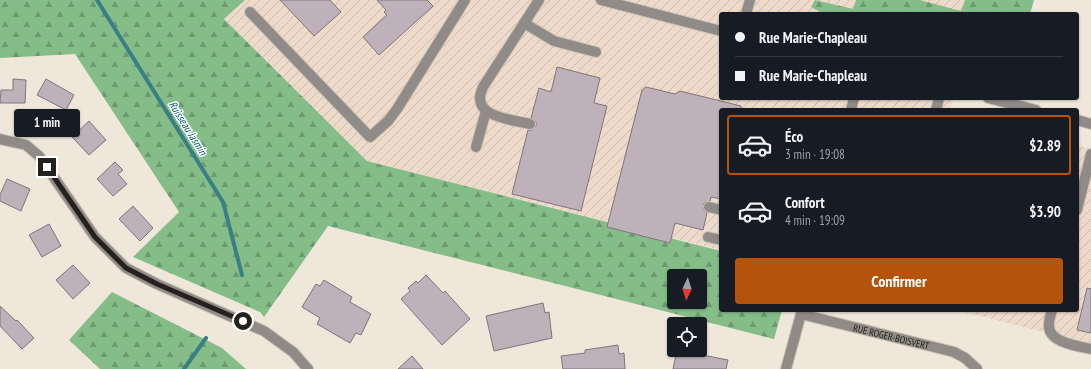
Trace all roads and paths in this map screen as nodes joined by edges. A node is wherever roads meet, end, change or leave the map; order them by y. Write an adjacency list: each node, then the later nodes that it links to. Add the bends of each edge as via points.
1 (465, 0): 5 (street, via 397,109 370,137)
2 (538, 0): 7 (street)
3 (600, 0): 8 (street)
4 (750, 0): 6 (street)
5 (250, 12)
6 (747, 12)
7 (524, 23): 9 (street, via 554,41); 12 (street, via 481,92 480,101)
8 (719, 30)
9 (596, 52)
10 (996, 100): 11 (street)
11 (1028, 108)
12 (486, 111): 14 (street); 17 (street)
13 (1079, 121): 15 (street)
14 (530, 124)
15 (1091, 124)
16 (0, 139): 28 (street, via 26,145 39,156 95,237 126,268 264,331 293,352)
17 (476, 147)
18 (1091, 154): 19 (street)
19 (1086, 191): 20 (street)
20 (1079, 206)
21 (709, 207): 22 (street)
22 (719, 210)
23 (708, 237): 24 (street)
24 (719, 240)
25 (801, 312): 29 (street, RUE ROGER-BOISVERT); 30 (street, RUE ROGER-BOISVERT, via 954,352)
26 (1051, 312): 27 (street, via 1048,324 1053,335 1066,342)
27 (1091, 349)
28 (308, 369)
29 (786, 369)
30 (977, 369)

